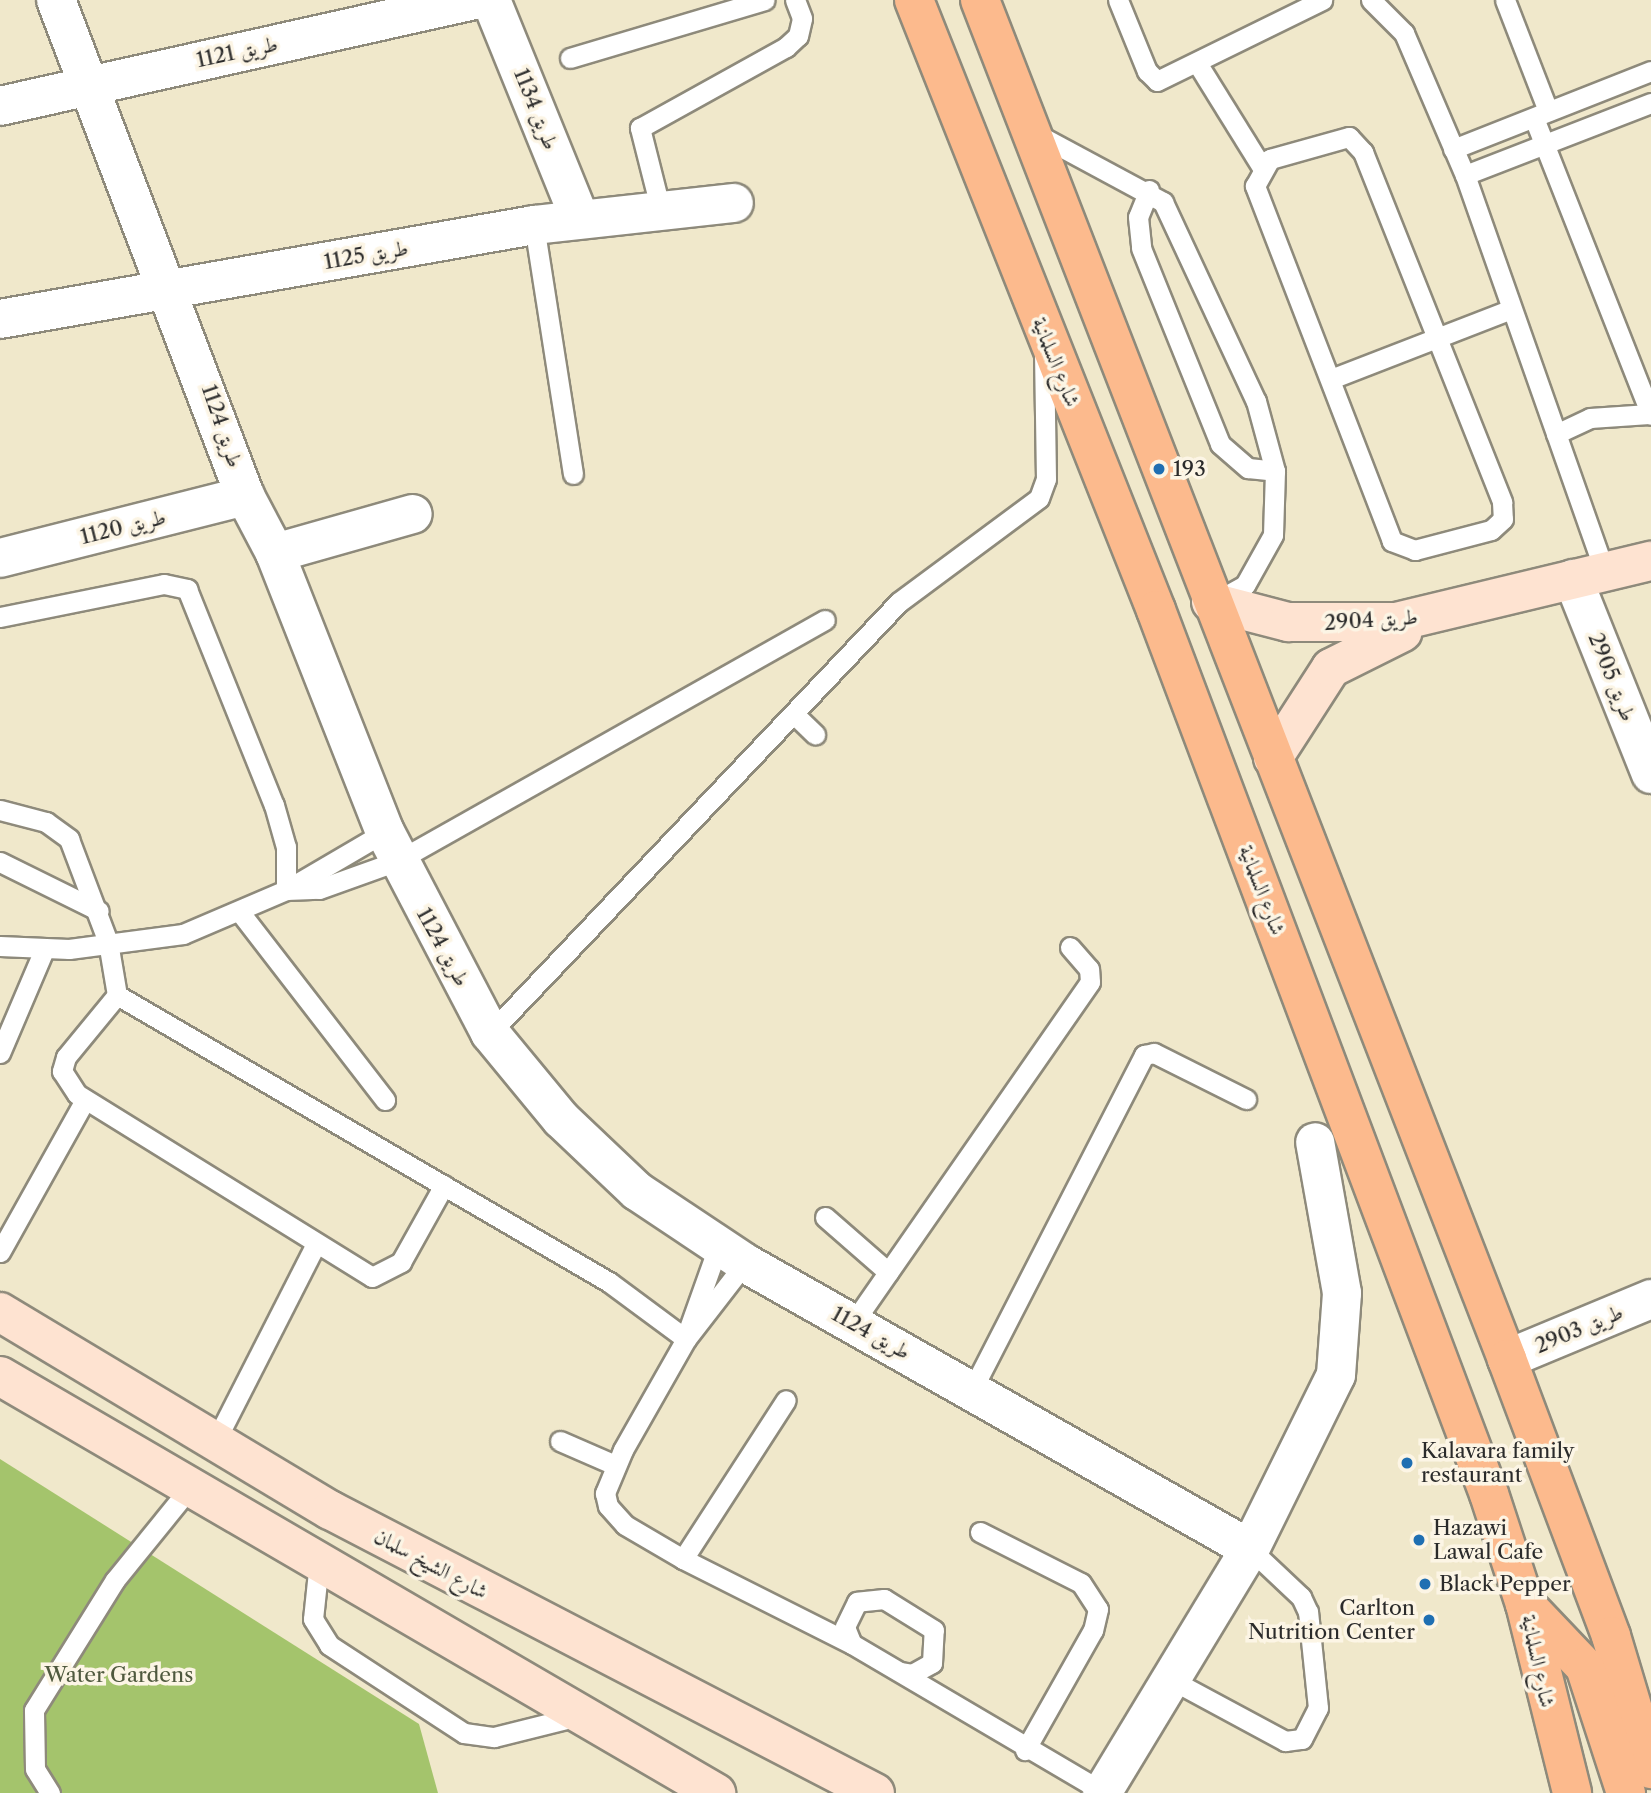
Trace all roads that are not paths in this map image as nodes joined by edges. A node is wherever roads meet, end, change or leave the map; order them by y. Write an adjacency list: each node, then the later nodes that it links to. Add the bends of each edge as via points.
1 (56, 0): 17 (street, طريق 1124)
2 (475, 0): 17 (street, طريق 1121)
3 (491, 0): 29 (street, طريق 1134)
4 (765, 0): 14 (lane)
5 (795, 0): 28 (lane, via 802,18 798,36 786,47 640,128)
6 (914, 0): 34 (main road, شارع السلمانية)
7 (980, 0): 21 (main road)
8 (1108, 0): 13 (lane)
9 (1118, 0): 13 (lane)
10 (1322, 0): 15 (lane)
11 (1372, 0): 23 (lane, via 1405,33)
12 (1505, 0): 20 (lane)
13 (1125, 24): 15 (lane, via 1157,81)
14 (570, 58)
15 (1199, 66): 24 (lane)
16 (1651, 71): 20 (lane)
17 (87, 85): 19 (street, طريق 1121); 31 (street, طريق 1124)
18 (1651, 103): 22 (lane)
19 (0, 106)
20 (1541, 115): 22 (lane); 23 (lane)
21 (1030, 131): 26 (lane); 47 (main road)
22 (1544, 144): 25 (lane); 37 (lane)
23 (1454, 149): 25 (lane)
24 (1261, 166): 35 (lane, via 1335,138 1355,140); 36 (lane, via 1258,196)
25 (1465, 175): 32 (lane)
26 (1149, 190): 39 (lane, via 1184,235 1256,401); 39 (lane, via 1138,216 1141,247 1220,444 1248,468)
27 (734, 204): 28 (street, طريق 1125)
28 (661, 211): 29 (street, طريق 1125)
29 (580, 219): 30 (street, طريق 1125)
30 (534, 225): 31 (street, طريق 1125); 40 (lane)
31 (168, 291): 33 (street, طريق 1125); 41 (street, طريق 1124)
32 (1509, 310): 35 (lane); 38 (lane)
33 (0, 318)
34 (1043, 332): 51 (lane, via 1046,479 1039,498 899,602); 94 (main road, شارع السلمانية, via 1156,610)
35 (1437, 339): 36 (lane); 36 (lane, via 1502,502 1503,519 1491,530 1415,550 1399,547)
36 (1331, 379)
37 (1650, 415): 38 (lane, via 1590,418)
38 (1556, 435): 46 (lane)
39 (1275, 471): 47 (lane, via 1273,535 1259,568 1245,586)
40 (573, 474)
41 (245, 496): 43 (street, طريق 1124); 44 (street, طريق 1120)
42 (413, 514): 43 (street)
43 (275, 554): 56 (street, طريق 1124)
44 (0, 558)
45 (1651, 561): 46 (main road, طريق 2904)
46 (1589, 575): 48 (main road, طريق 2904); 54 (street, طريق 2905)
47 (1211, 602): 48 (main road, طريق 2904, via 1288,622 1342,626); 53 (main road)
48 (1450, 612): 53 (main road, طريق 2904, via 1358,650 1331,668)
49 (0, 617): 58 (lane, via 164,584 187,589 274,805 286,847)
50 (825, 620): 56 (lane)
51 (795, 715): 52 (lane); 66 (lane)
52 (815, 734)
53 (1273, 758): 82 (main road)
54 (1651, 774)
55 (0, 810): 59 (lane, via 46,822 69,839)
56 (391, 846): 58 (lane); 58 (lane, via 320,889); 66 (street, طريق 1124)
57 (0, 862): 59 (lane)
58 (285, 890): 60 (lane)
59 (99, 911): 61 (lane)
60 (239, 911): 61 (lane, via 183,934); 70 (lane)
61 (108, 942): 64 (lane); 65 (lane)
62 (0, 946): 64 (lane)
63 (1070, 947): 77 (lane, via 1089,969 1090,982)
64 (44, 950): 67 (lane)
65 (117, 995): 69 (lane, via 66,1057 66,1084); 72 (lane)
66 (490, 1033): 76 (street, طريق 1124, via 561,1119 637,1191)
67 (0, 1053)
68 (1246, 1099): 84 (lane, via 1154,1053 1144,1055)
69 (85, 1100): 74 (lane, via 158,1139); 75 (lane)
70 (385, 1100)
71 (1315, 1142): 91 (street, via 1342,1293 1341,1348 1336,1374)
72 (444, 1185): 74 (lane, via 401,1262 383,1276 362,1272); 81 (lane, via 609,1282)
73 (825, 1217): 77 (lane)
74 (316, 1244): 86 (lane)
75 (0, 1252)
76 (732, 1254): 80 (street, طريق 1124); 81 (lane); 81 (lane)
77 (888, 1272): 80 (lane)
78 (1651, 1299): 82 (street, طريق 2903)
79 (0, 1312): 86 (main road, شارع الشيخ سلمان)
80 (853, 1323): 84 (street, طريق 1124)
81 (686, 1339): 88 (lane)
82 (1507, 1359): 101 (main road, via 1611,1636)
83 (0, 1376): 89 (main road)
84 (972, 1390): 91 (street, طريق 1124)
85 (786, 1400): 92 (lane)
86 (216, 1440): 105 (main road, شارع الشيخ سلمان, via 342,1517)
87 (561, 1441): 88 (lane)
88 (615, 1465): 92 (lane, via 605,1493 614,1517)
89 (188, 1490): 93 (main road); 103 (lane, via 115,1580 34,1710 35,1769)
90 (979, 1532): 100 (lane, via 1081,1583 1098,1609 1093,1630)
91 (1250, 1549): 97 (street); 97 (lane, via 1301,1597 1308,1612 1318,1708 1302,1739 1285,1741)
92 (683, 1559): 95 (lane)
93 (319, 1562): 98 (main road); 98 (lane, via 313,1619 329,1645 464,1733 494,1737)
94 (1525, 1604): 99 (main road, شارع السلمانية); 108 (main road, via 1586,1667)
95 (852, 1644): 96 (lane); 96 (lane, via 846,1617 866,1597 884,1599 925,1622 938,1641 932,1663 912,1674)
96 (901, 1672): 100 (lane)
97 (1170, 1679): 102 (street)
98 (588, 1714): 104 (main road)
99 (1549, 1715): 106 (main road); 107 (main road, شارع السلمانية)
100 (1025, 1750): 102 (lane)
101 (1651, 1769)
102 (1102, 1792)
103 (50, 1793)
104 (716, 1793)
105 (875, 1793)
106 (1549, 1793)
107 (1572, 1793)
108 (1626, 1793)

